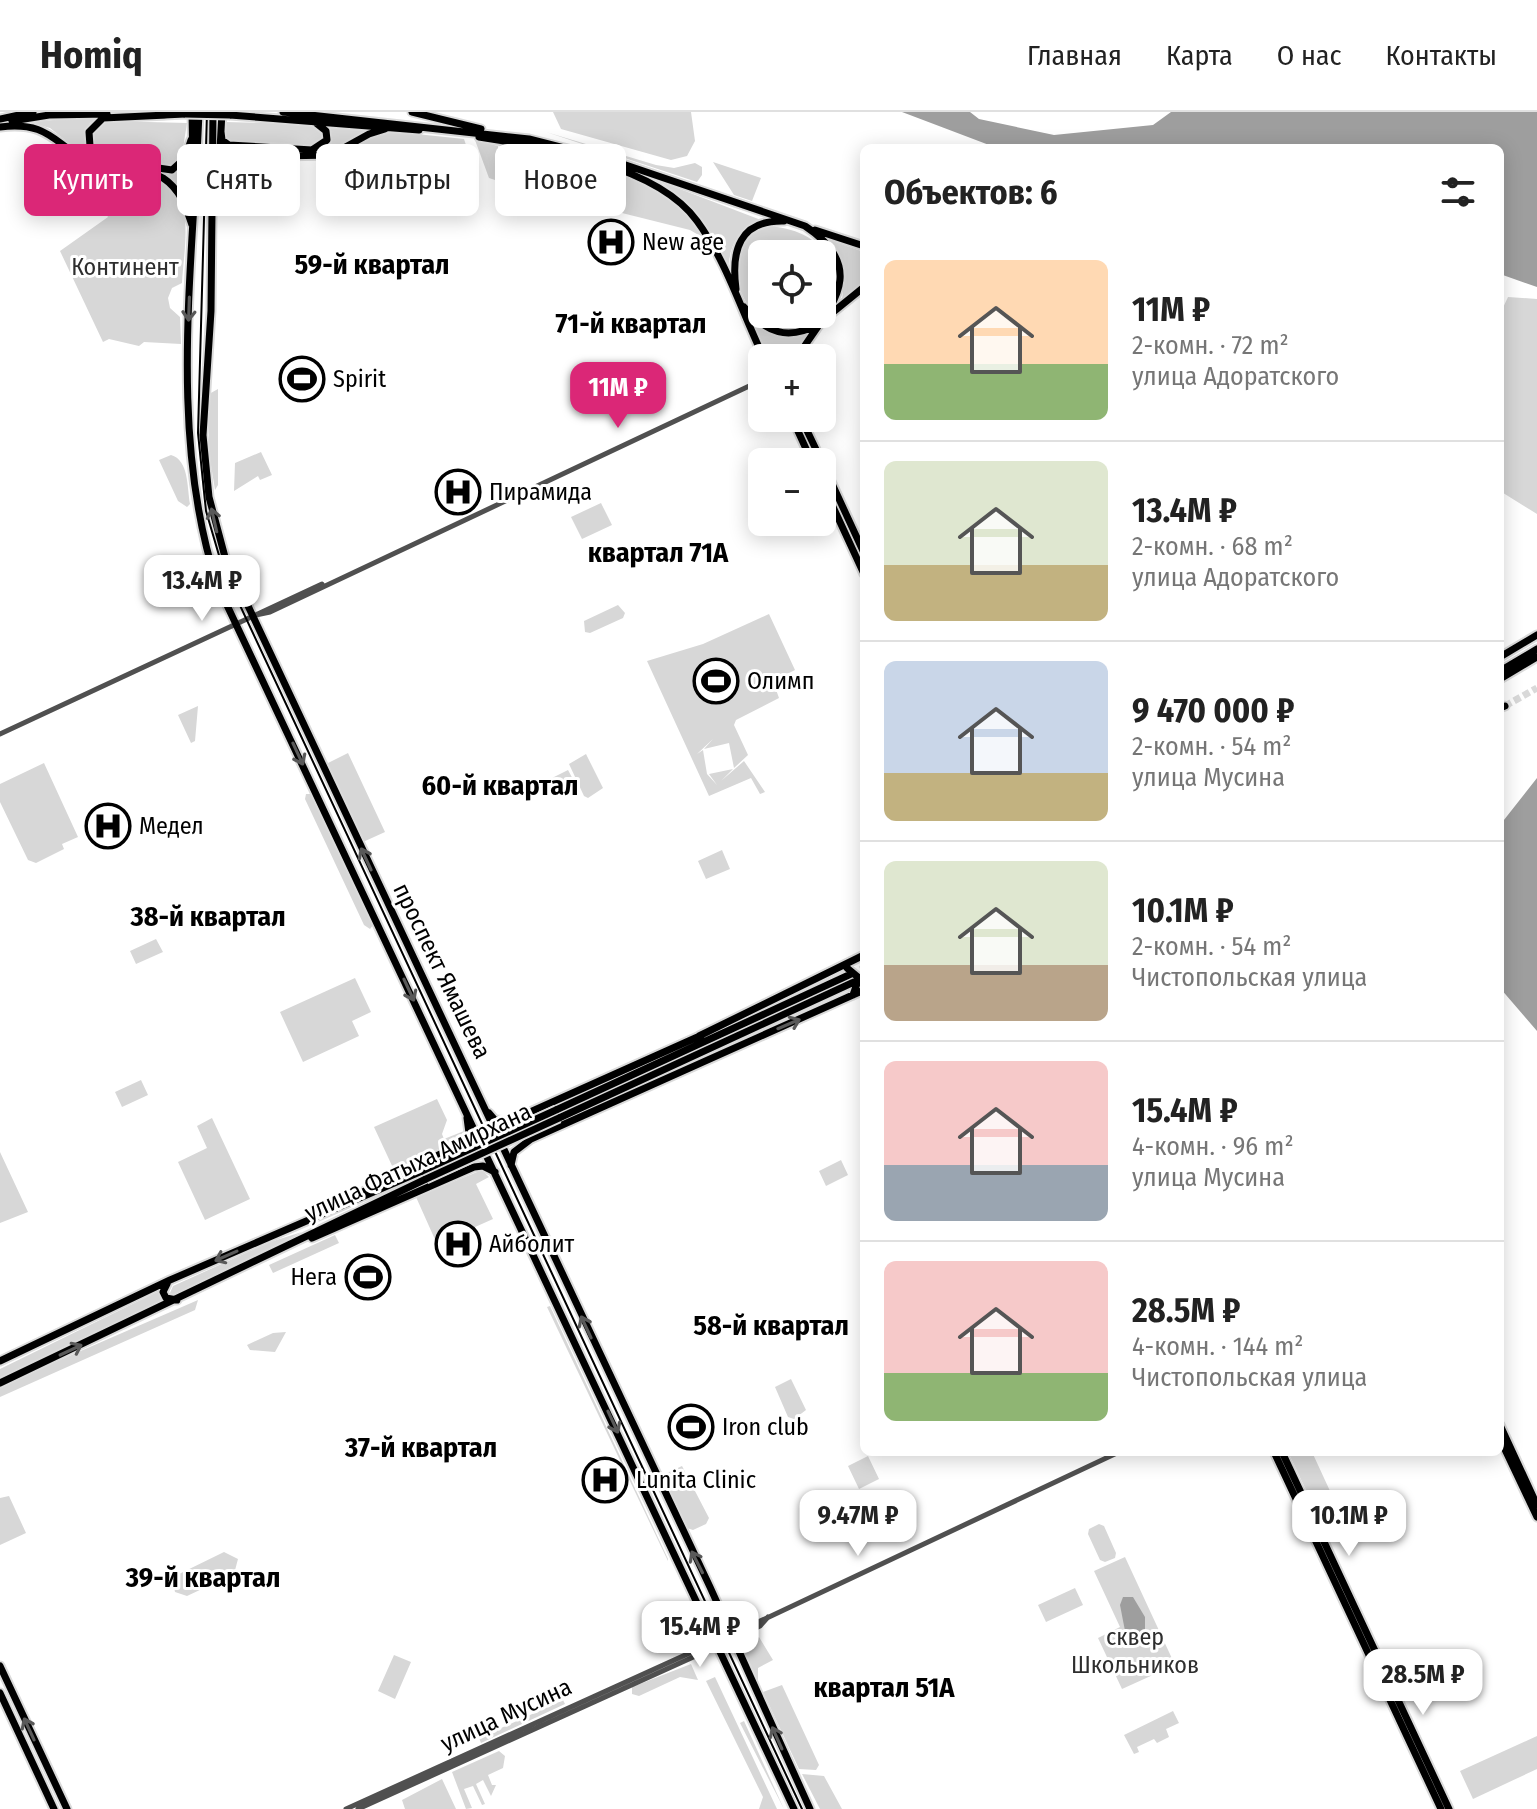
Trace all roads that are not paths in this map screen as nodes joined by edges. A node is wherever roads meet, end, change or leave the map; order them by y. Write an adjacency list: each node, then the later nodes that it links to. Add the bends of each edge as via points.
1 (33, 112): 10 (main road)
2 (199, 112): 16 (main road, проспект Ямашева)
3 (213, 112): 17 (main road, проспект Ямашева)
4 (283, 112): 13 (main road)
5 (412, 112): 13 (main road)
6 (189, 113): 7 (main road, bridge); 8 (main road); 14 (main road)
7 (226, 114): 9 (main road); 12 (main road)
8 (167, 115): 10 (main road, via 49,115); 14 (main road, via 103,118 89,132 90,146 103,160 172,170 185,158)
9 (307, 119): 11 (main road); 12 (main road, via 326,131 320,148 238,147 222,140)
10 (0, 124): 24 (main road, via 25,124 46,131 95,163 163,178 183,200)
11 (404, 128): 19 (main road, via 379,130 331,155); 29 (main road, via 508,142 608,167 658,186 697,221)
12 (221, 132): 18 (main road)
13 (503, 135): 22 (main road, via 611,160)
14 (191, 140): 15 (main road)
15 (191, 144)
16 (198, 144)
17 (212, 144)
18 (220, 144)
19 (300, 155)
20 (195, 216): 24 (main road, проспект Ямашева)
21 (211, 216): 42 (main road, проспект Ямашева, one-way to 21, via 220,542 204,462)
22 (792, 222): 23 (main road); 29 (main road, via 766,223 743,237 733,260)
23 (805, 226): 25 (main road); 26 (main road)
24 (194, 231): 43 (main road, проспект Ямашева, one-way to 43, via 188,310 194,490 210,561)
25 (823, 240)
26 (860, 245)
27 (836, 260): 30 (main road)
28 (860, 290): 32 (main road)
29 (737, 295): 31 (main road)
30 (836, 296)
31 (741, 304): 33 (main road); 36 (main road)
32 (836, 309)
33 (748, 312)
34 (769, 328): 35 (main road, via 781,334)
35 (813, 328)
36 (758, 344)
37 (748, 387): 42 (street)
38 (836, 492): 40 (main road)
39 (836, 513): 41 (main road)
40 (860, 544)
41 (860, 565)
42 (252, 616): 43 (street); 59 (main road, проспект Ямашева, one-way to 42)
43 (235, 624): 50 (street); 60 (main road, проспект Ямашева, one-way to 60)
44 (1537, 635): 46 (main road)
45 (1537, 649): 48 (main road)
46 (1504, 655)
47 (1537, 657): 49 (main road)
48 (1504, 669)
49 (1504, 677)
50 (0, 734)
51 (860, 957): 52 (main road)
52 (838, 968): 54 (main road, via 858,975 859,986); 55 (main road)
53 (860, 992): 54 (main road)
54 (851, 996): 56 (main road, one-way to 54)
55 (702, 1035): 57 (main road); 62 (main road)
56 (725, 1051): 58 (main road); 63 (main road)
57 (664, 1060): 58 (main road, улица Фатыха Амирхана, via 852,978); 61 (main road, улица Фатыха Амирхана)
58 (685, 1060): 61 (main road, улица Фатыха Амирхана)
59 (485, 1109): 62 (main road, via 501,1122); 65 (main road, проспект Ямашева)
60 (467, 1112): 64 (main road, via 466,1140); 66 (main road, проспект Ямашева)
61 (557, 1114): 68 (main road, улица Фатыха Амирхана, bridge)
62 (521, 1116): 63 (main road, via 517,1134)
63 (531, 1139): 65 (main road, via 514,1152)
64 (445, 1153): 67 (main road, via 459,1155); 69 (main road)
65 (511, 1167): 82 (main road, проспект Ямашева, one-way to 65)
66 (497, 1173): 67 (main road, via 479,1166); 83 (main road, проспект Ямашева, one-way to 83)
67 (456, 1174): 70 (main road)
68 (424, 1175): 69 (main road, улица Фатыха Амирхана); 70 (main road, улица Фатыха Амирхана)
69 (282, 1232): 71 (main road, улица Фатыха Амирхана, one-way to 71)
70 (289, 1247): 72 (main road, улица Фатыха Амирхана)
71 (170, 1280): 72 (main road, via 164,1295); 73 (main road, улица Фатыха Амирхана)
72 (180, 1300): 74 (main road, улица Фатыха Амирхана, one-way to 72)
73 (0, 1361)
74 (0, 1383)
75 (1504, 1434): 80 (main road)
76 (1504, 1447): 81 (main road)
77 (1111, 1456): 82 (street, улица Мусина)
78 (1276, 1456): 96 (main road)
79 (1284, 1456): 97 (main road)
80 (1537, 1505)
81 (1537, 1517)
82 (731, 1636): 83 (street, улица Мусина); 95 (main road, проспект Ямашева, one-way to 82)
83 (715, 1643): 92 (street, улица Мусина); 93 (street, улица Мусина); 94 (main road, проспект Ямашева)
84 (0, 1666): 86 (main road)
85 (0, 1693): 87 (main road)
86 (15, 1699): 87 (main road); 88 (main road, one-way to 86)
87 (5, 1704): 89 (main road)
88 (49, 1770): 89 (main road); 91 (main road)
89 (38, 1775): 90 (main road)
90 (54, 1809)
91 (67, 1809)
92 (346, 1809)
93 (358, 1809)
94 (794, 1809)
95 (810, 1809)
96 (1441, 1809)
97 (1449, 1809)

